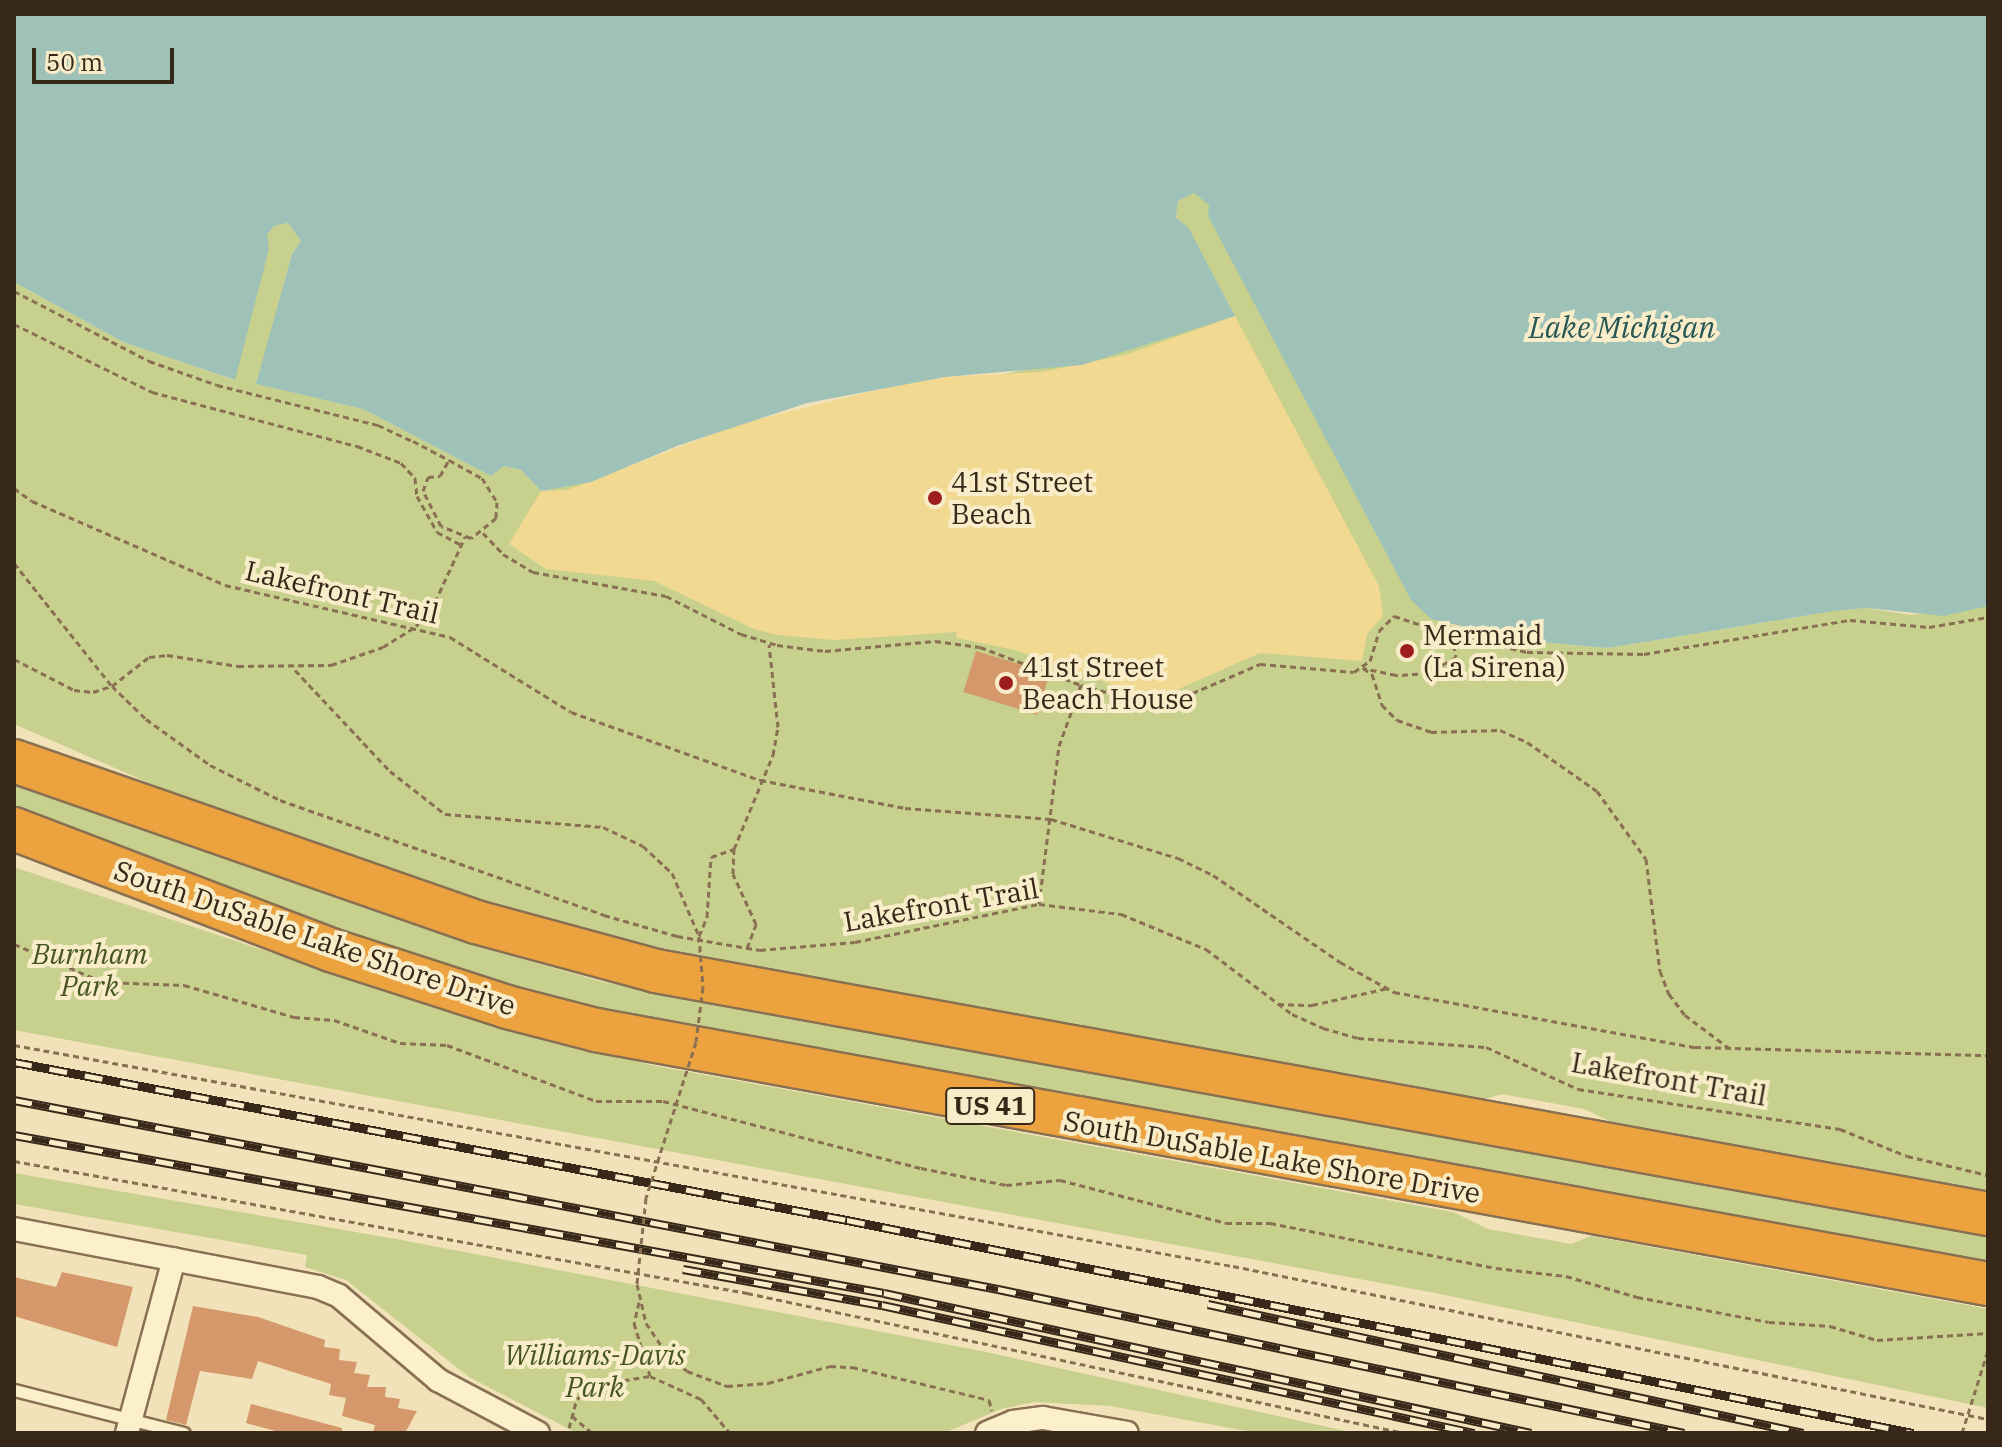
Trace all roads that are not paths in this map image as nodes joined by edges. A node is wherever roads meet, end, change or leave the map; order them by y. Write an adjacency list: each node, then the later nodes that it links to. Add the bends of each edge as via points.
1 (20, 760): 3 (highway, via 476,922 656,971)
2 (15, 830): 6 (highway, South DuSable Lake Shore Drive / US 41, via 331,950 596,1030)
3 (1988, 1214)
4 (14, 1229): 5 (street)
5 (174, 1259): 8 (street); 10 (street, via 318,1287 339,1296 438,1380)
6 (1988, 1284)
7 (14, 1390): 8 (lane)
8 (129, 1426): 9 (lane)
9 (184, 1433)
10 (538, 1433)
11 (987, 1433): 12 (street, via 1043,1418 1072,1419)
12 (1127, 1433)

